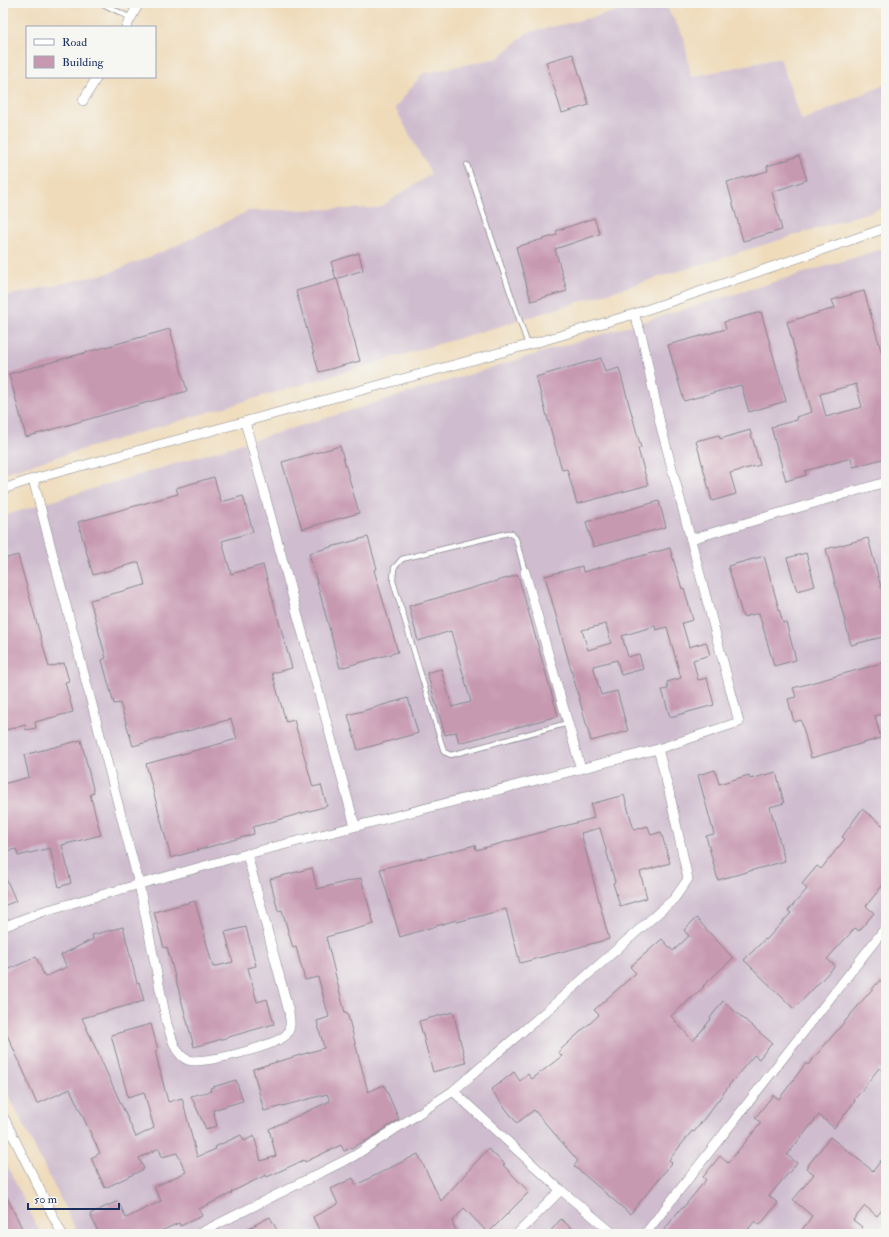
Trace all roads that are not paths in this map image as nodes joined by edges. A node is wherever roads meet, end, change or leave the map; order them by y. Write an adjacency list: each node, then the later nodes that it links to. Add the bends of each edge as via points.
1 (102, 3): 3 (lane)
2 (139, 3): 3 (street)
3 (131, 18): 4 (street)
4 (127, 26)
5 (96, 78): 6 (street)
6 (83, 101)
7 (467, 165): 10 (lane)
8 (886, 228): 9 (street)
9 (634, 314): 10 (street); 15 (street, via 642,337 660,423)
10 (528, 345): 11 (street)
11 (245, 422): 12 (street); 20 (street)
12 (33, 479): 14 (street); 22 (street)
13 (886, 482): 15 (street)
14 (3, 489)
15 (692, 539): 18 (street, via 740,722)
16 (525, 572): 17 (street); 17 (lane, via 516,539 508,533 402,559 394,568 393,581 444,752 451,755)
17 (568, 723): 19 (street)
18 (658, 749): 19 (street); 25 (street, via 688,878 674,899)
19 (581, 769): 20 (street)
20 (355, 826): 21 (street)
21 (247, 854): 22 (street); 22 (street, via 291,1026 286,1035 275,1042 254,1049 198,1061 188,1060 181,1055 166,1024)
22 (139, 884): 23 (street, via 44,911)
23 (3, 927)
24 (886, 927): 32 (street)
25 (453, 1091): 27 (street); 29 (street, via 354,1156)
26 (4, 1121): 28 (street)
27 (561, 1190): 30 (street); 31 (street)
28 (62, 1234)
29 (198, 1234)
30 (517, 1234)
31 (614, 1234)
32 (645, 1234)

